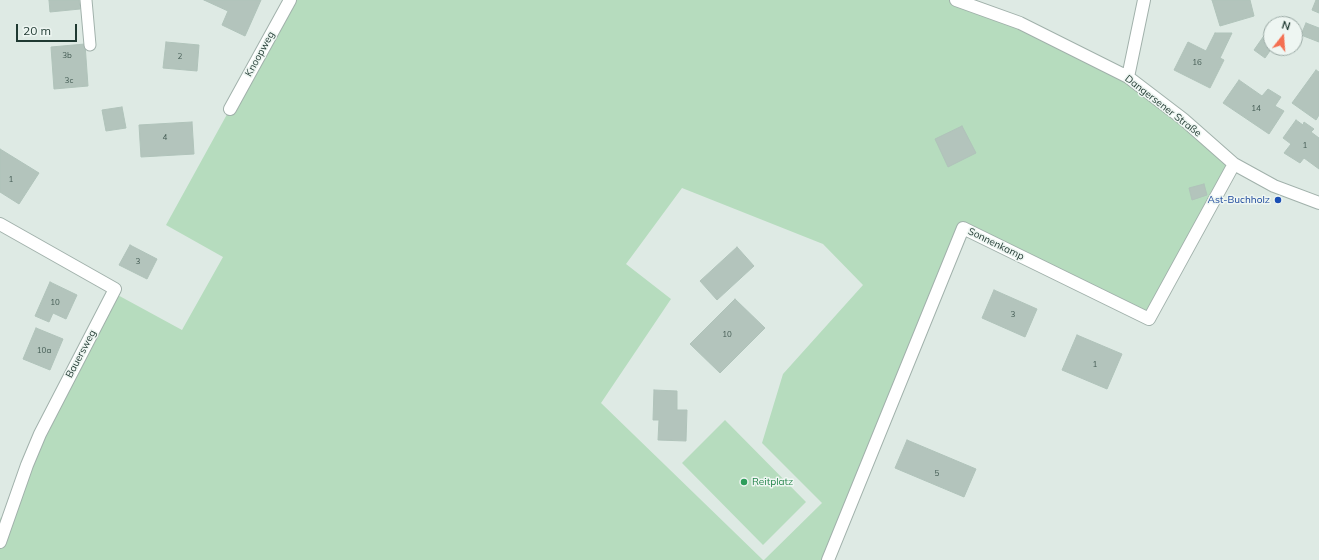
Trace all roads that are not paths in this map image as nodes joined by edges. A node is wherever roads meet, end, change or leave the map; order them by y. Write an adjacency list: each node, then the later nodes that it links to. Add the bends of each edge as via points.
1 (86, 0): 5 (lane)
2 (290, 0): 7 (street, Knoopweg)
3 (956, 0): 6 (street, Dangersener Straße, via 1020,23)
4 (1144, 0): 6 (street)
5 (90, 44)
6 (1128, 77): 8 (street, Dangersener Straße, via 1183,119)
7 (230, 109)
8 (1234, 164): 9 (street, Dangersener Straße, via 1274,186); 12 (street, Sonnenkamp, via 1149,319 963,228)
9 (1319, 203)
10 (0, 224): 11 (street, Bauersweg, via 115,289 40,434)
11 (0, 542)
12 (828, 560)

